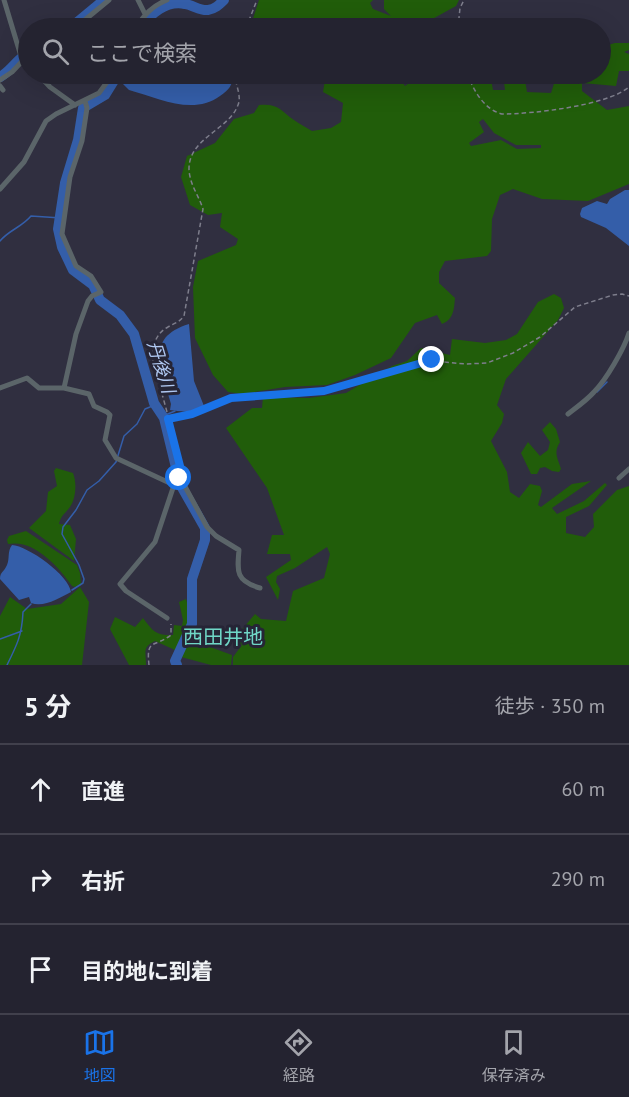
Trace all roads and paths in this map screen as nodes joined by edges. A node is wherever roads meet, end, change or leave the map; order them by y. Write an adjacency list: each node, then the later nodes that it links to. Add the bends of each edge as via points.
1 (4, 0): 12 (street)
2 (109, 0): 8 (street)
3 (138, 0): 7 (street)
4 (167, 0): 7 (street)
5 (257, 0): 10 (path)
6 (464, 0): 11 (path)
7 (145, 14): 9 (street)
8 (87, 18)
9 (142, 18)
10 (250, 18)
11 (459, 18)
12 (18, 46)
13 (18, 65): 14 (street)
14 (0, 80)
15 (47, 84): 21 (street)
16 (106, 84): 20 (street)
17 (236, 84): 28 (path, via 239,103 234,113 204,139 191,160 192,184 203,210 184,316 159,334 152,349)
18 (473, 84): 19 (path, via 483,103 502,114 546,111 600,100)
19 (629, 87)
20 (86, 104): 21 (street); 26 (street, via 62,234 76,266 96,281 101,292 88,301)
21 (75, 105): 22 (street, via 46,121 24,162)
22 (0, 189)
23 (629, 296): 28 (path, via 613,295 575,307 540,337 487,363 432,360 324,391 231,398 192,414)
24 (629, 333): 27 (street, via 624,348 595,392)
25 (0, 388): 26 (street, via 27,378 39,388)
26 (64, 388): 31 (street, via 89,393 94,406 107,412 110,419 105,440 117,458 165,479)
27 (568, 414)
28 (168, 416): 31 (street)
29 (629, 469): 30 (street)
30 (619, 478)
31 (178, 480): 32 (street, via 207,527 239,550 240,578); 33 (street, via 155,542 120,584)
32 (260, 588)
33 (167, 618): 34 (path, via 171,635 150,645)
34 (148, 665)

